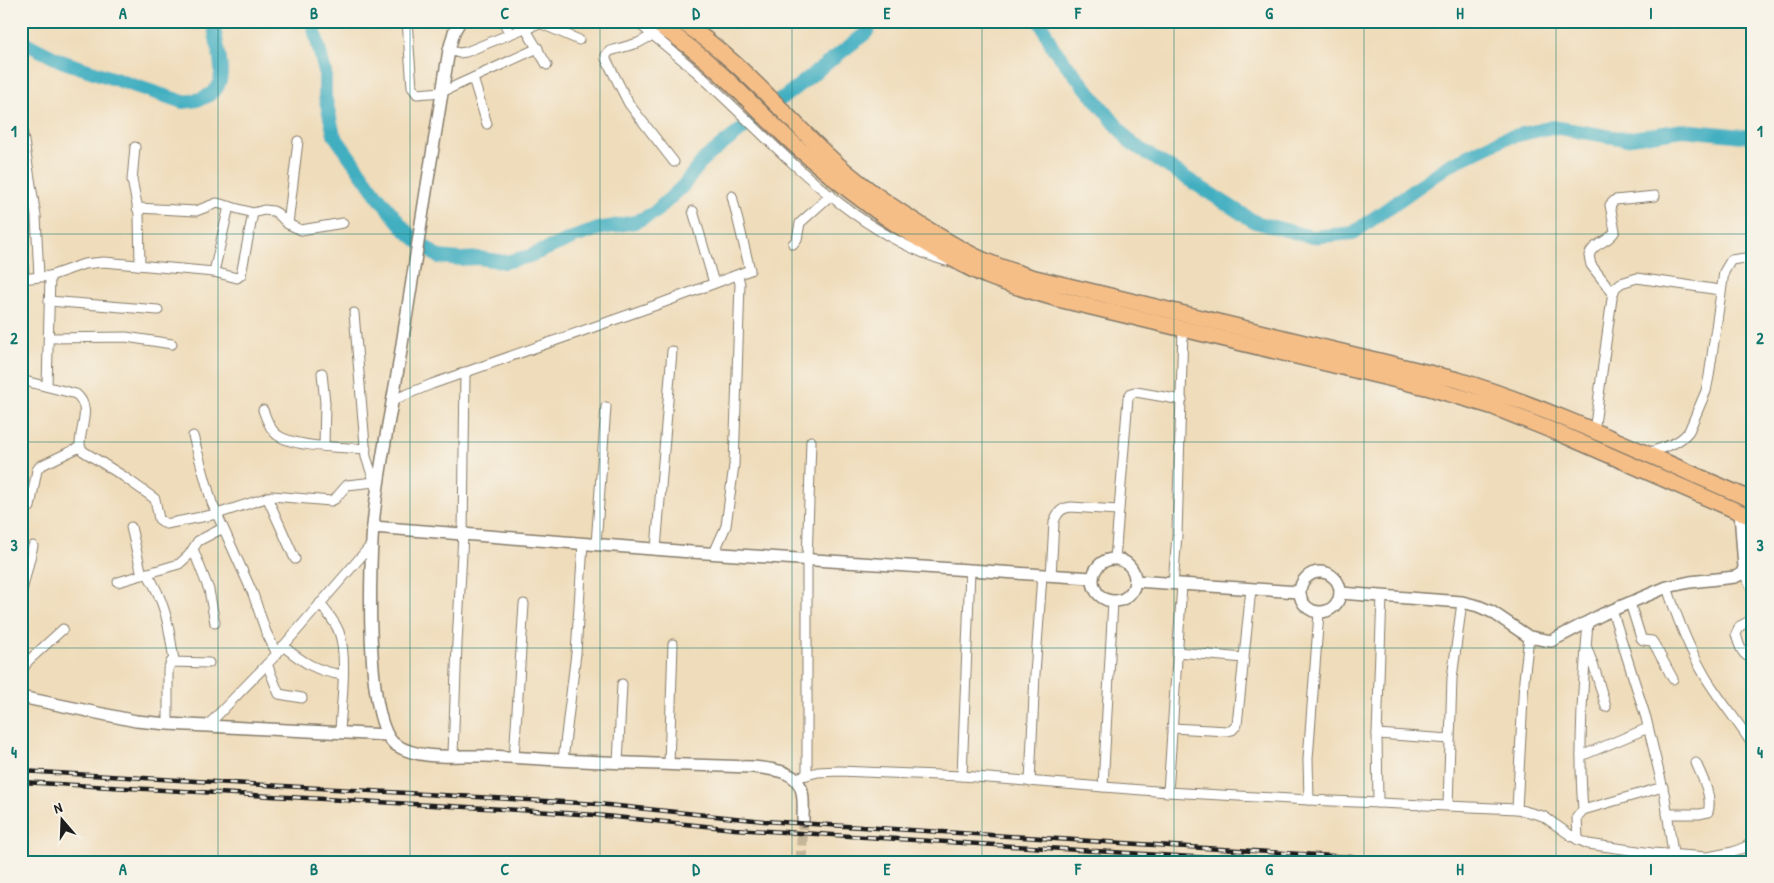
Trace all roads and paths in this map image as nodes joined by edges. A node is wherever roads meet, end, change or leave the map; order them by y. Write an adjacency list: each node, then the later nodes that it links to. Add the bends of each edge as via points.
1 (407, 21): 14 (street, via 414,92)
2 (460, 21): 11 (street)
3 (503, 21): 8 (street)
4 (636, 21): 6 (street)
5 (680, 21): 58 (highway, via 760,87 830,158 870,191 904,216 988,263 1040,279 1458,380 1532,405)
6 (652, 28): 15 (highway, via 682,40 700,54); 20 (street, via 638,43 610,51 606,58 629,104)
7 (528, 30): 8 (street, via 525,28); 9 (street, via 533,24 542,24); 10 (street)
8 (510, 34): 11 (street, via 466,52)
9 (578, 40)
10 (538, 48): 12 (street); 13 (street)
11 (449, 50): 14 (street)
12 (547, 65)
13 (473, 78): 14 (street); 17 (street)
14 (442, 92): 54 (street)
15 (742, 105): 21 (street, via 762,135); 34 (highway, via 778,129 873,208 910,234)
16 (21, 123): 38 (street, via 36,216)
17 (487, 124)
18 (298, 141): 29 (street)
19 (134, 147): 25 (street, via 132,180)
20 (674, 162)
21 (830, 194): 31 (street, via 800,223); 34 (street, via 869,223 925,255)
22 (732, 196): 37 (street, via 750,270)
23 (1655, 196): 42 (street, via 1616,200 1610,205 1615,231 1588,256)
24 (228, 206): 25 (street, via 214,203 190,211); 27 (street); 35 (street)
25 (137, 208): 33 (street)
26 (693, 211): 40 (street)
27 (253, 213): 29 (street, via 273,211); 35 (street, via 239,277)
28 (343, 223): 29 (street, via 301,230)
29 (288, 224)
30 (21, 226): 39 (street)
31 (793, 244)
32 (1753, 260): 41 (street, via 1731,260)
33 (140, 265): 35 (street); 36 (street, via 94,262)
34 (973, 269): 46 (highway, via 1033,292)
35 (214, 272)
36 (50, 276): 38 (street); 43 (street)
37 (738, 276): 40 (street); 82 (street, via 734,465 726,526)
38 (39, 277): 39 (street)
39 (23, 279)
40 (714, 284): 50 (street)
41 (1720, 290): 42 (street, via 1637,278 1620,283); 64 (street, via 1706,391 1689,431 1678,442)
42 (1612, 292): 58 (street)
43 (49, 301): 44 (street); 47 (street)
44 (158, 310)
45 (354, 313): 63 (street)
46 (1183, 329): 55 (street); 71 (highway, via 1492,406)
47 (49, 338): 48 (street, via 126,337); 53 (street)
48 (172, 344)
49 (672, 351): 81 (street)
50 (465, 372): 54 (street); 75 (street)
51 (322, 373): 61 (street)
52 (21, 380): 53 (street)
53 (47, 386): 62 (street, via 76,394 84,404)
54 (392, 400): 65 (street)
55 (1182, 400): 69 (street, via 1136,392 1128,398); 93 (street)
56 (606, 407): 78 (street)
57 (263, 410): 61 (street, via 272,429 284,439)
58 (1594, 432): 64 (highway)
59 (193, 436): 70 (street)
60 (811, 441): 85 (street)
61 (324, 446): 63 (street)
62 (80, 447): 68 (street, via 40,466); 70 (street, via 155,499 162,522 172,524)
63 (366, 449): 65 (street)
64 (1645, 454): 67 (highway)
65 (376, 485): 66 (street, via 347,486 332,501); 73 (street)
66 (267, 497): 70 (street); 84 (street)
67 (1753, 500)
68 (30, 507)
69 (1118, 510): 83 (street); 89 (street, via 1071,507 1059,511 1054,522)
70 (217, 514): 74 (street)
71 (1747, 515): 87 (street)
72 (131, 527): 88 (street)
73 (373, 527): 75 (street); 77 (street)
74 (223, 528): 80 (street, via 202,537); 117 (street)
75 (463, 535): 76 (street); 139 (street)
76 (583, 543): 78 (street); 142 (street, via 576,653)
77 (372, 544): 104 (street); 136 (street, via 373,664 379,715)
78 (596, 544): 81 (street)
79 (33, 546): 99 (street)
80 (193, 549): 88 (street, via 179,564); 110 (street, via 209,590)
81 (656, 549): 82 (street)
82 (714, 554): 85 (street)
83 (1115, 558): 90 (street, via 1097,566); 91 (street, via 1132,568)
84 (295, 559)
85 (807, 560): 86 (street); 146 (street)
86 (970, 570): 89 (street); 147 (street)
87 (1743, 572): 94 (street, via 1735,577); 96 (street)
88 (145, 574): 92 (street); 120 (street, via 161,597)
89 (1047, 576): 90 (street); 149 (street, via 1035,674)
90 (1092, 578): 101 (street, via 1096,591)
91 (1135, 581): 93 (street); 101 (street, via 1130,593)
92 (118, 582)
93 (1177, 585): 95 (street); 116 (street)
94 (1667, 587): 103 (street); 138 (street, via 1686,641 1706,677)
95 (1251, 589): 97 (street); 118 (street)
96 (1753, 590)
97 (1299, 592): 98 (street, via 1305,578 1317,572 1335,579); 107 (street, via 1307,608)
98 (1340, 593): 100 (street); 107 (street, via 1337,603)
99 (21, 595)
100 (1382, 596): 102 (street); 135 (street)
101 (1113, 601): 150 (street)
102 (1462, 602): 112 (street, via 1492,612); 137 (street, via 1452,678)
103 (1630, 602): 106 (street); 125 (street, via 1641,638 1652,641)
104 (320, 603): 114 (street); 124 (street, via 339,632)
105 (524, 604): 141 (street)
106 (1612, 610): 109 (street); 133 (street)
107 (1320, 613): 153 (street, via 1308,759)
108 (1753, 619): 119 (street, via 1740,626 1736,634 1742,651)
109 (1588, 622): 112 (street, via 1551,641); 115 (street)
110 (215, 623)
111 (63, 629): 123 (street, via 28,661)
112 (1529, 638): 156 (street)
113 (673, 644): 145 (street)
114 (283, 646): 117 (street); 124 (street, via 316,669)
115 (1586, 646): 129 (street); 140 (street)
116 (1177, 652): 118 (street); 132 (street)
117 (276, 654): 122 (street)
118 (1244, 658): 132 (street, via 1235,728 1228,731)
119 (1753, 659)
120 (174, 661): 121 (street); 130 (street, via 168,670)
121 (208, 663)
122 (267, 664): 128 (street, via 279,694); 131 (street)
123 (21, 672)
124 (343, 675): 134 (street)
125 (1673, 679)
126 (622, 684): 143 (street)
127 (21, 697): 130 (street)
128 (302, 698)
129 (1606, 707)
130 (168, 724): 131 (street)
131 (207, 726): 134 (street)
132 (1172, 728): 152 (street)
133 (1648, 728): 140 (street); 151 (street)
134 (340, 732): 136 (street)
135 (1377, 734): 137 (street); 154 (street)
136 (387, 735): 139 (street, via 395,745 413,752)
137 (1450, 739): 155 (street)
138 (1753, 746)
139 (453, 755): 141 (street)
140 (1580, 756): 157 (street)
141 (514, 758): 142 (street)
142 (563, 760): 143 (street)
143 (618, 763): 145 (street)
144 (1696, 763): 158 (street, via 1707,793 1708,812)
145 (669, 764): 148 (street, via 761,768)
146 (807, 775): 147 (street, via 838,770); 148 (street)
147 (962, 776): 149 (street)
148 (795, 778): 159 (street, via 802,791)
149 (1030, 782): 150 (street)
150 (1103, 787): 152 (street)
151 (1663, 787): 157 (street); 158 (street)
152 (1168, 792): 153 (street)
153 (1309, 800): 154 (street)
154 (1378, 803): 155 (street)
155 (1448, 806): 156 (street)
156 (1517, 809): 160 (street, via 1543,816)
157 (1583, 810): 160 (street, via 1576,817)
158 (1667, 814): 162 (street)
159 (803, 820)
160 (1578, 840): 162 (street)
161 (1753, 842): 162 (street, via 1718,856)
162 (1673, 854)

